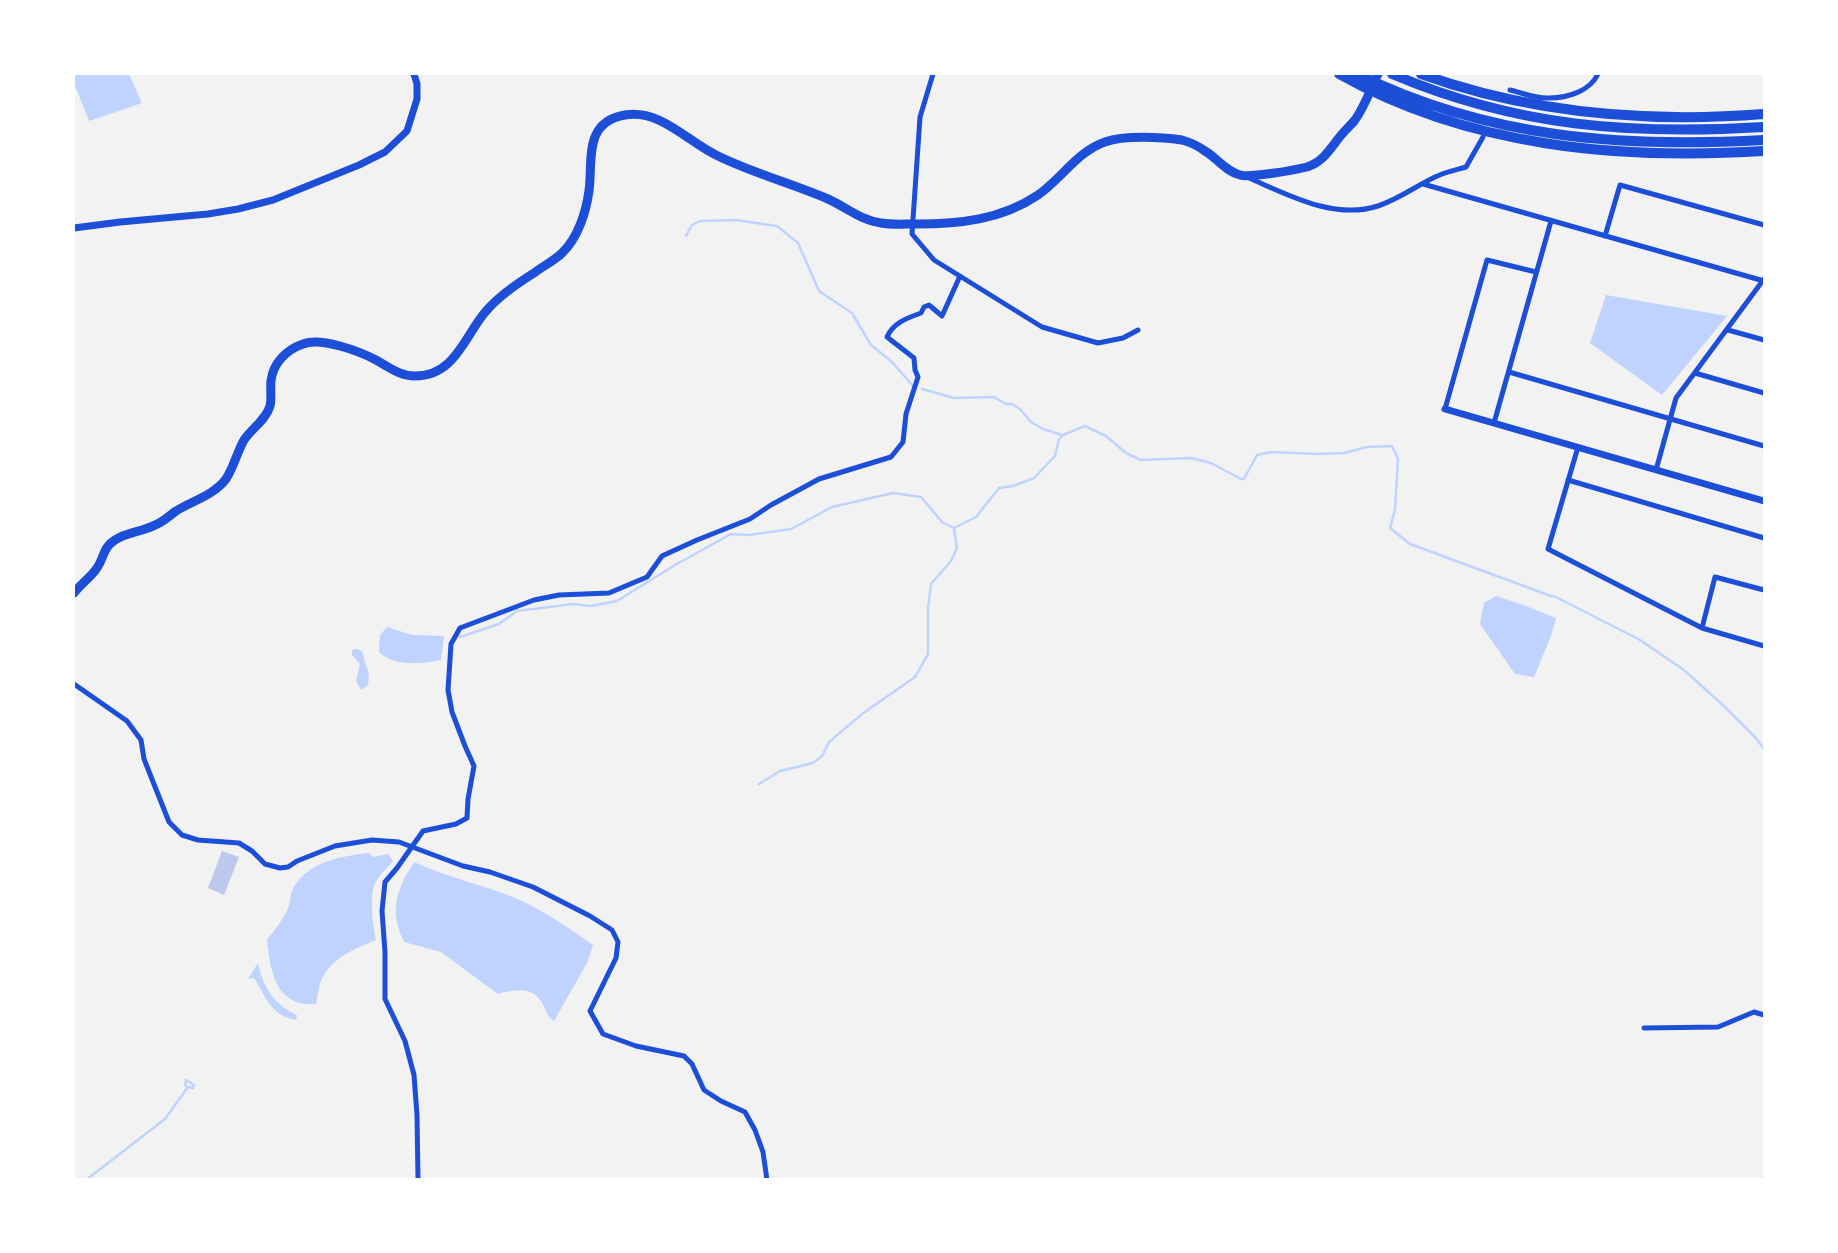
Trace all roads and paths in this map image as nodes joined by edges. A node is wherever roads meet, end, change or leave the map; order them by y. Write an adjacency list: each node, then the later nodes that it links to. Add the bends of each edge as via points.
1 (414, 74): 20 (street, via 417,99 407,131 385,152 359,164 273,200 238,209)
2 (933, 74): 18 (street, via 920,117)
3 (1339, 74): 14 (highway, via 1424,113 1524,141 1638,153)
4 (1357, 74): 13 (highway, via 1418,100 1526,130 1583,139 1665,143)
5 (1378, 74): 15 (highway, via 1355,120 1325,157 1309,166)
6 (1392, 74): 11 (highway, via 1503,111 1584,125 1664,130)
7 (1422, 74): 10 (highway, via 1505,99 1584,113 1664,117)
8 (1598, 74): 9 (street, via 1586,88 1566,96 1548,98)
9 (1510, 90)
10 (1765, 114)
11 (1765, 127)
12 (1483, 137): 16 (street, via 1466,167)
13 (1765, 140)
14 (1765, 152)
15 (1246, 177): 16 (street, via 1304,202 1353,210 1376,207); 18 (highway, via 1190,143 1128,138 1105,142 1087,152 1040,194 1015,208 962,223)
16 (1423, 184): 17 (street)
17 (1551, 220): 21 (street); 22 (street)
18 (912, 223): 23 (street, via 912,234 934,260); 41 (highway, via 864,219 826,198 714,155 669,124 639,115 617,117 601,128 592,143 588,198 569,245 485,311 450,362 430,374 412,377 359,353 318,342 292,350 276,363 269,410 245,440 223,483 154,526 113,541 97,569)
19 (1765, 225): 21 (street, via 1620,185)
20 (74, 228)
21 (1605, 236): 24 (street)
22 (1536, 272): 28 (street); 31 (street, via 1487,260)
23 (960, 276): 25 (street, via 1042,327 1098,343); 45 (street, via 942,316 929,305 891,328 887,337 914,358 918,377 903,442 891,457 819,479 750,519 662,556 647,578 609,593 534,600 460,628 451,644 448,690 474,766 467,818 422,831)
24 (1764, 280): 26 (street)
25 (1138, 330)
26 (1728, 330): 27 (street); 29 (street)
27 (1765, 340)
28 (1509, 372): 32 (street); 33 (street)
29 (1695, 373): 30 (street); 32 (street, via 1676,398)
30 (1765, 393)
31 (1445, 409): 33 (street)
32 (1670, 419): 34 (street); 36 (street)
33 (1494, 423): 35 (street)
34 (1765, 446)
35 (1578, 447): 36 (street); 37 (street)
36 (1656, 470): 38 (street)
37 (1568, 480): 39 (street); 42 (street, via 1548,549)
38 (1765, 501)
39 (1765, 538)
40 (1765, 590): 42 (street, via 1715,577)
41 (74, 593)
42 (1702, 628): 43 (street)
43 (1765, 646)
44 (74, 684): 45 (street, via 127,721 141,740 169,822 182,835 239,843 265,864 280,868 335,846 372,840)
45 (411, 847): 48 (street, via 385,882 382,911 385,999 405,1041 414,1074); 49 (street, via 533,887 612,930 618,942 616,958 590,1011 603,1034 684,1056 704,1090 745,1112 764,1152)
46 (1765, 1014): 47 (street, via 1754,1012 1718,1027)
47 (1644, 1028)
48 (418, 1180)
49 (768, 1180)

